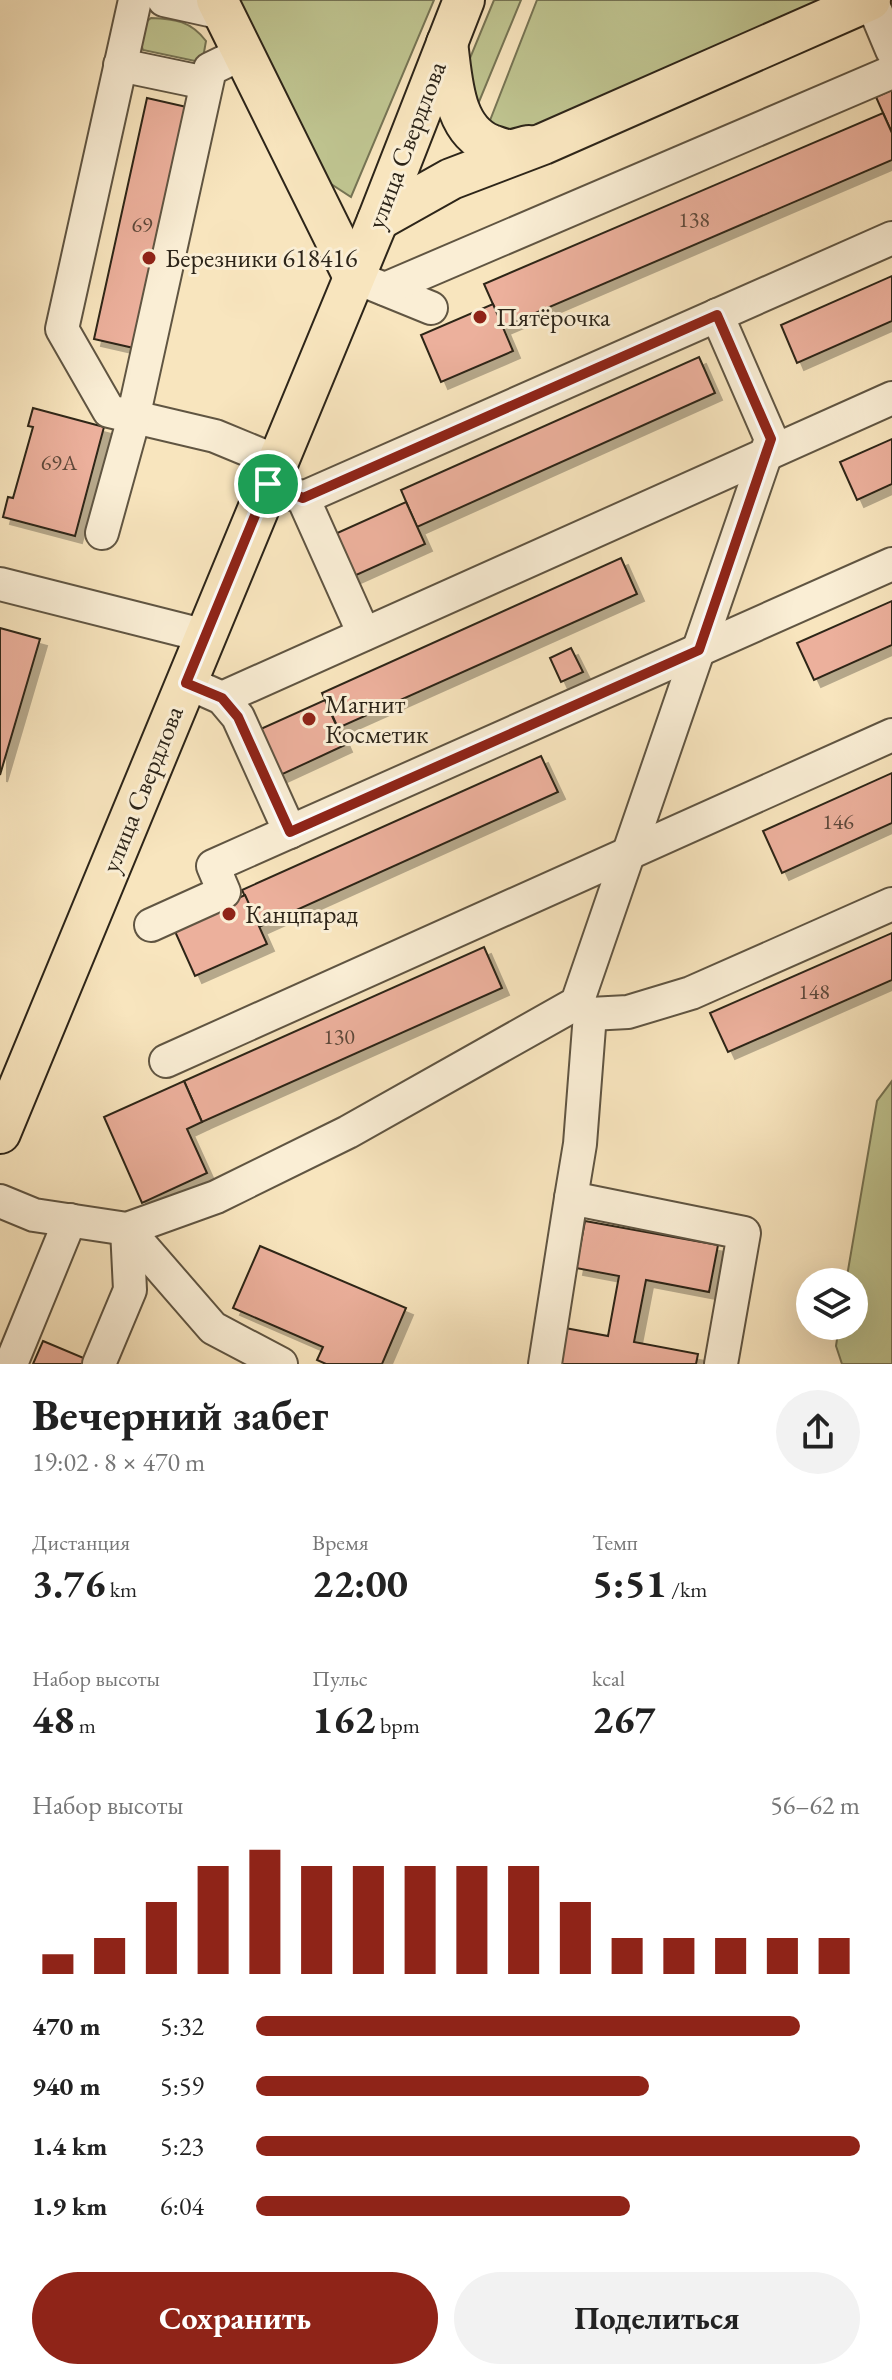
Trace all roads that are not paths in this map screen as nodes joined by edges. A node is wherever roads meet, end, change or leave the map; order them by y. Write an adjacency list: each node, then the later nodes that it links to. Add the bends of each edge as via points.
1 (135, 0): 9 (lane)
2 (164, 0): 5 (lane)
3 (464, 0): 6 (main road, улица Свердлова)
4 (859, 3): 7 (lane); 12 (main road)
5 (220, 6): 8 (main road)
6 (447, 39): 12 (main road, via 454,94 475,135 507,150); 13 (main road, улица Свердлова)
7 (892, 50)
8 (243, 53): 11 (lane, via 210,69); 15 (main road)
9 (120, 65): 11 (lane); 19 (lane, via 62,329 109,411)
10 (892, 72): 15 (lane)
11 (206, 83): 19 (lane)
12 (543, 144): 13 (main road, via 451,179)
13 (378, 220): 15 (main road, улица Свердлова)
14 (892, 238): 17 (lane)
15 (370, 283): 16 (lane); 21 (main road, улица Свердлова)
16 (431, 308)
17 (717, 315): 20 (lane, via 771,439); 21 (lane)
18 (892, 398): 20 (lane)
19 (133, 416): 21 (lane, via 215,436); 22 (lane)
20 (766, 454): 25 (lane); 27 (lane)
21 (283, 481): 25 (lane); 26 (main road, улица Свердлова)
22 (102, 533)
23 (892, 564): 27 (lane)
24 (0, 584): 26 (lane)
25 (364, 634): 28 (lane)
26 (206, 636): 28 (main road, улица Свердлова)
27 (699, 650): 30 (lane); 31 (lane)
28 (204, 690): 30 (lane, via 238,717); 36 (main road, улица Свердлова)
29 (892, 735): 31 (lane)
30 (290, 832): 33 (lane, via 213,866 224,892)
31 (629, 853): 34 (lane); 35 (lane)
32 (892, 904): 34 (lane, via 691,993 628,1012)
33 (151, 925)
34 (584, 1008): 37 (lane, via 580,1144); 40 (lane, via 216,1197)
35 (166, 1061)
36 (1, 1128)
37 (571, 1198): 44 (lane); 45 (lane, via 744,1233)
38 (0, 1201): 39 (lane, via 34,1215)
39 (70, 1220): 40 (lane); 41 (lane)
40 (127, 1229): 42 (lane, via 130,1290); 43 (lane, via 213,1328)
41 (11, 1364)
42 (99, 1364)
43 (281, 1364)
44 (545, 1364)
45 (721, 1364)

